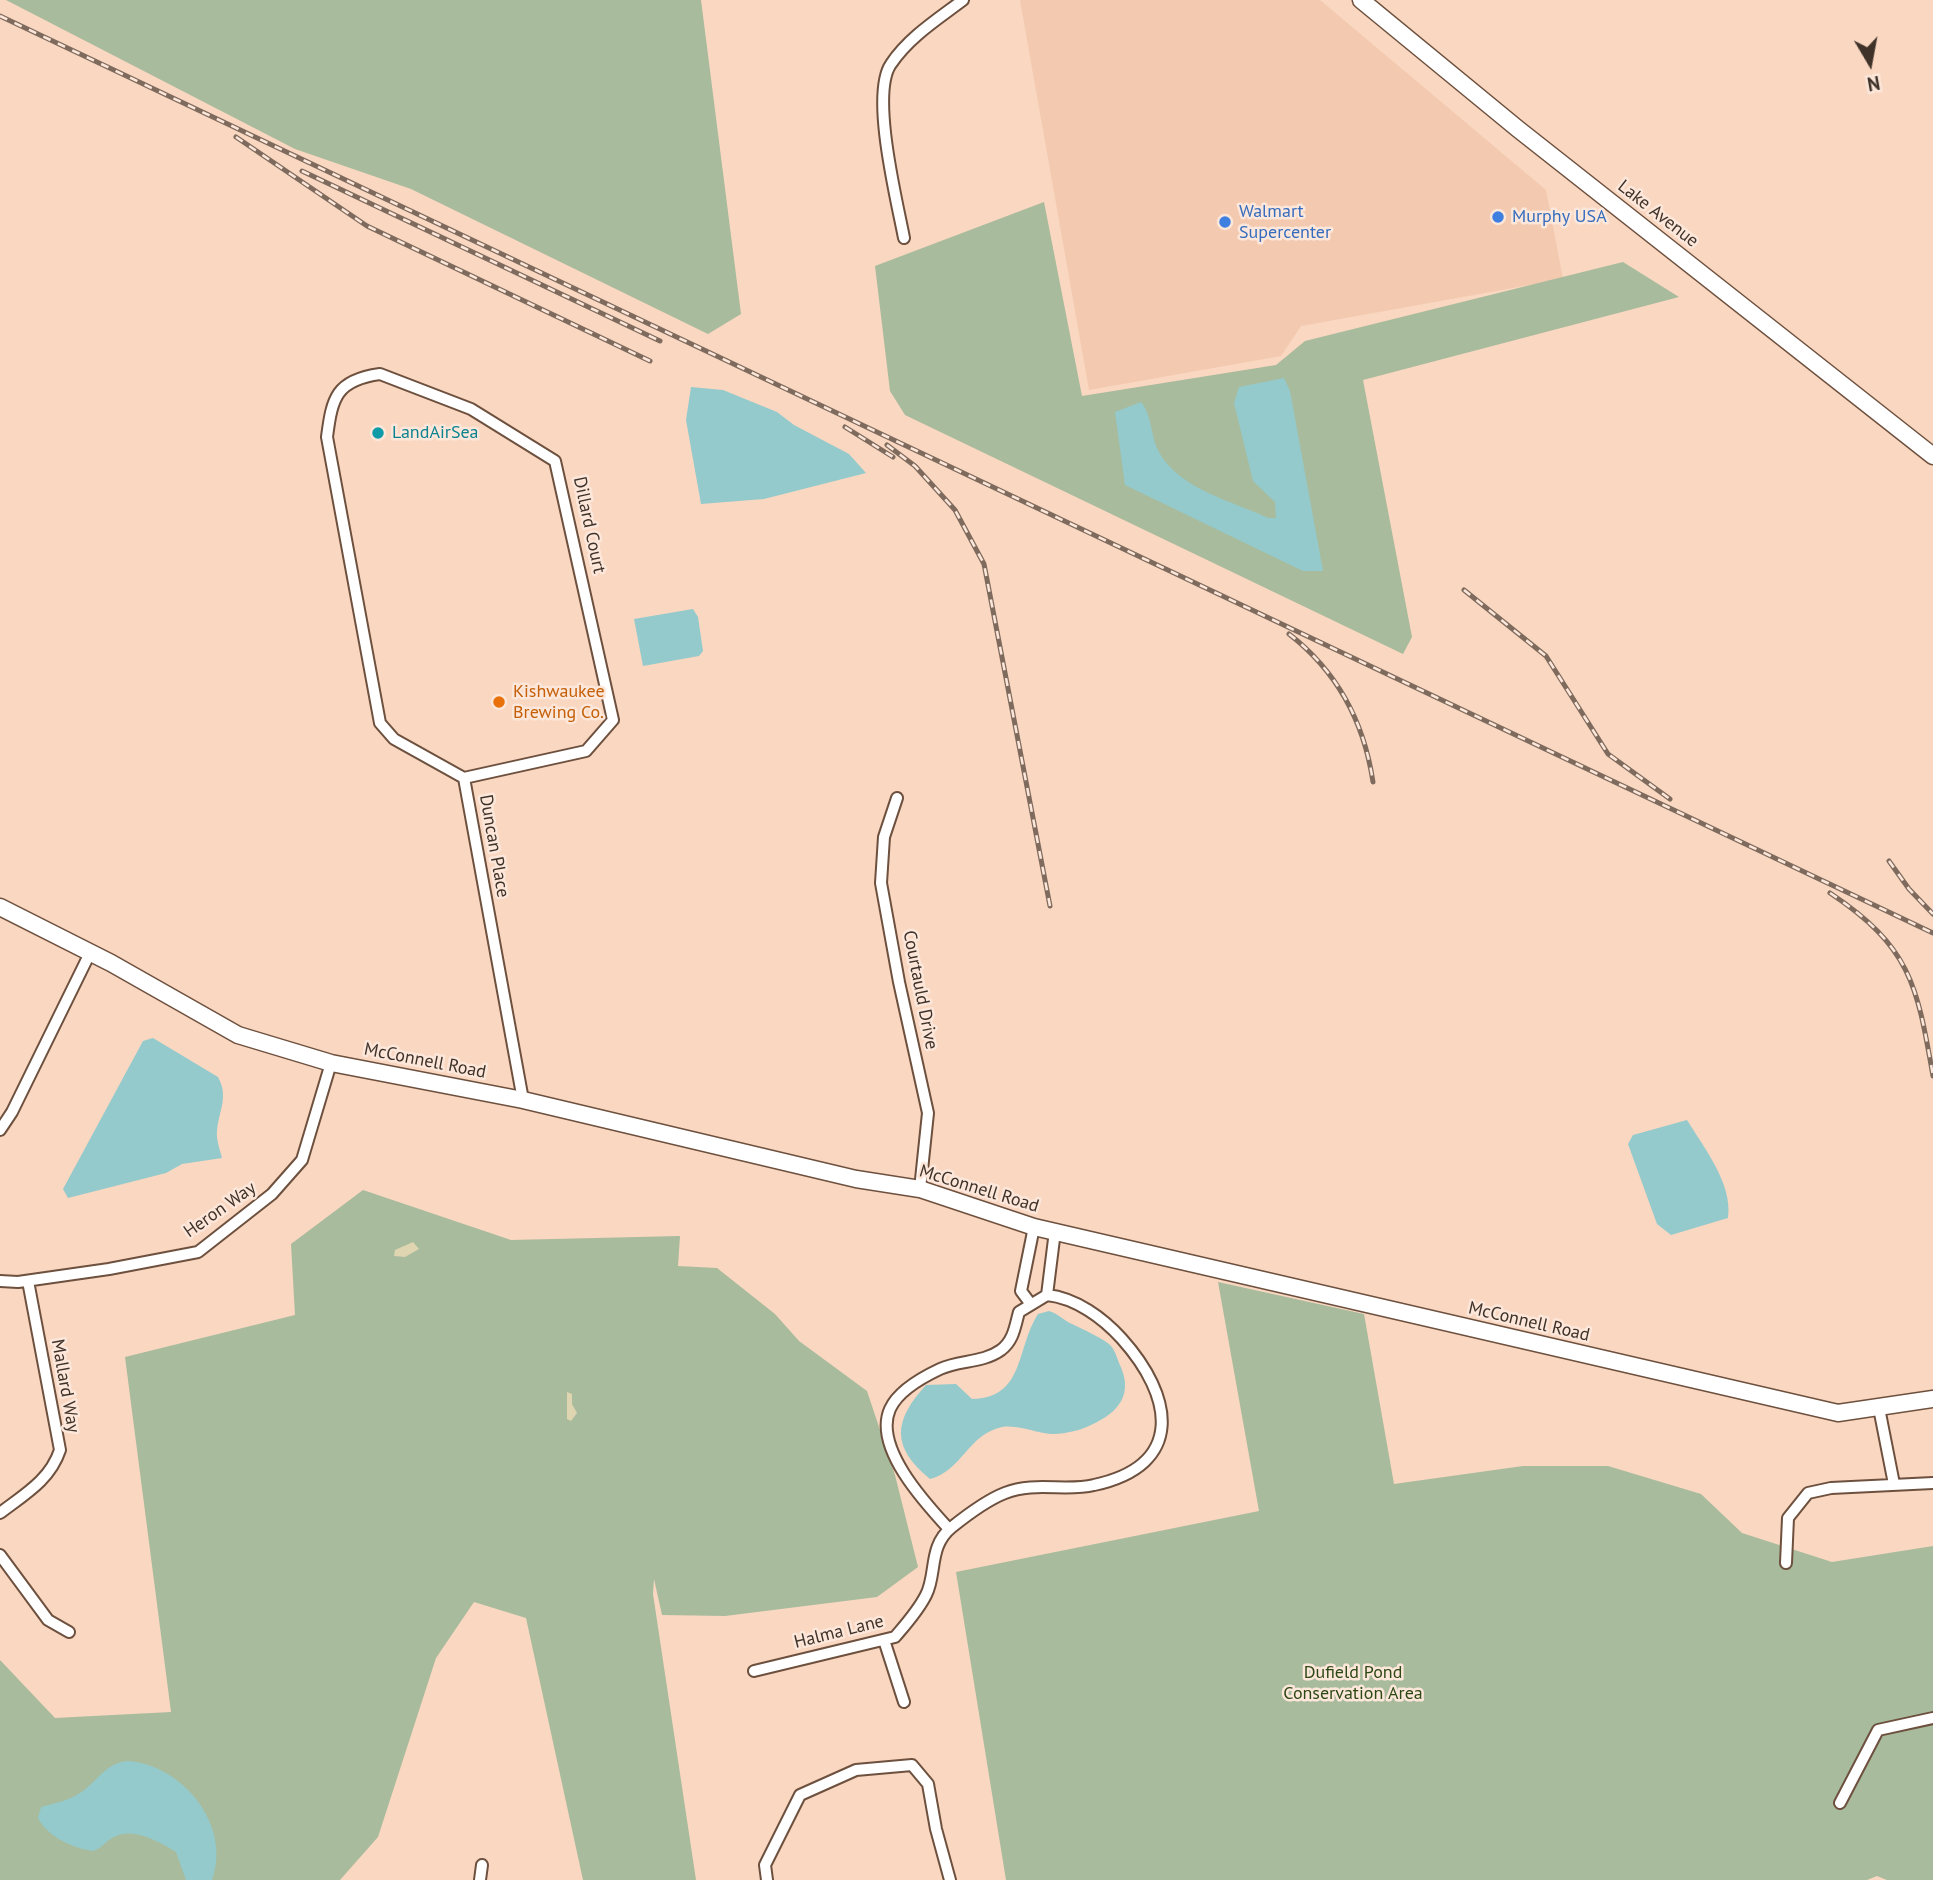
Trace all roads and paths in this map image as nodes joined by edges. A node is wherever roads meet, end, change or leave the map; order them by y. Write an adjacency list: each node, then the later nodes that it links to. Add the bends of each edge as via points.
1 (963, 0): 3 (street, via 915,37 889,66 882,118)
2 (1361, 0): 5 (street, Lake Avenue)
3 (904, 238)
4 (327, 437): 6 (street, Duncan Place, via 380,723 394,739); 6 (street, Dillard Court, via 331,402 346,385 368,376 390,376 471,409 548,455 560,473 613,720 586,751)
5 (1933, 456)
6 (464, 778): 11 (street, Duncan Place)
7 (897, 798): 13 (street, Courtauld Drive, via 884,837 881,883 928,1113)
8 (0, 907): 9 (street, McConnell Road)
9 (90, 953): 10 (street, McConnell Road, via 238,1035); 12 (street)
10 (331, 1063): 11 (street, McConnell Road); 17 (street, Heron Way, via 302,1160 272,1195 198,1252)
11 (523, 1100): 13 (street, McConnell Road, via 856,1179)
12 (0, 1130)
13 (920, 1189): 14 (street, McConnell Road)
14 (1034, 1227): 15 (street, McConnell Road); 19 (street, via 1021,1291)
15 (1055, 1231): 18 (street); 21 (street, McConnell Road, via 1838,1413)
16 (0, 1281): 17 (street, Heron Way)
17 (28, 1281): 24 (street, Mallard Way, via 60,1450 45,1479)
18 (1047, 1295): 19 (street); 25 (street, via 1064,1296 1108,1324 1136,1355 1159,1395 1164,1430 1159,1446 1120,1476 1092,1486 1038,1485 1005,1493)
19 (1030, 1303): 25 (street, via 1018,1312 1012,1337 1003,1349 943,1368 910,1386 890,1409 888,1443 913,1486)
20 (1933, 1399): 21 (street, McConnell Road)
21 (1879, 1408): 23 (street)
22 (1933, 1483): 23 (street)
23 (1894, 1484): 27 (street, via 1808,1493 1788,1518)
24 (0, 1513)
25 (949, 1529): 29 (street, Halma Lane, via 932,1560 928,1592 895,1637)
26 (0, 1555): 28 (street, via 48,1620)
27 (1786, 1563)
28 (69, 1632)
29 (884, 1640): 30 (street, Halma Lane); 31 (street)
30 (754, 1671)
31 (904, 1702)
32 (1933, 1718): 33 (street, via 1878,1730)
33 (1840, 1803)
34 (482, 1865): 35 (street)
35 (480, 1880)
36 (767, 1880): 37 (street, via 765,1865 800,1795 856,1770 912,1765 928,1784)
37 (950, 1880)

